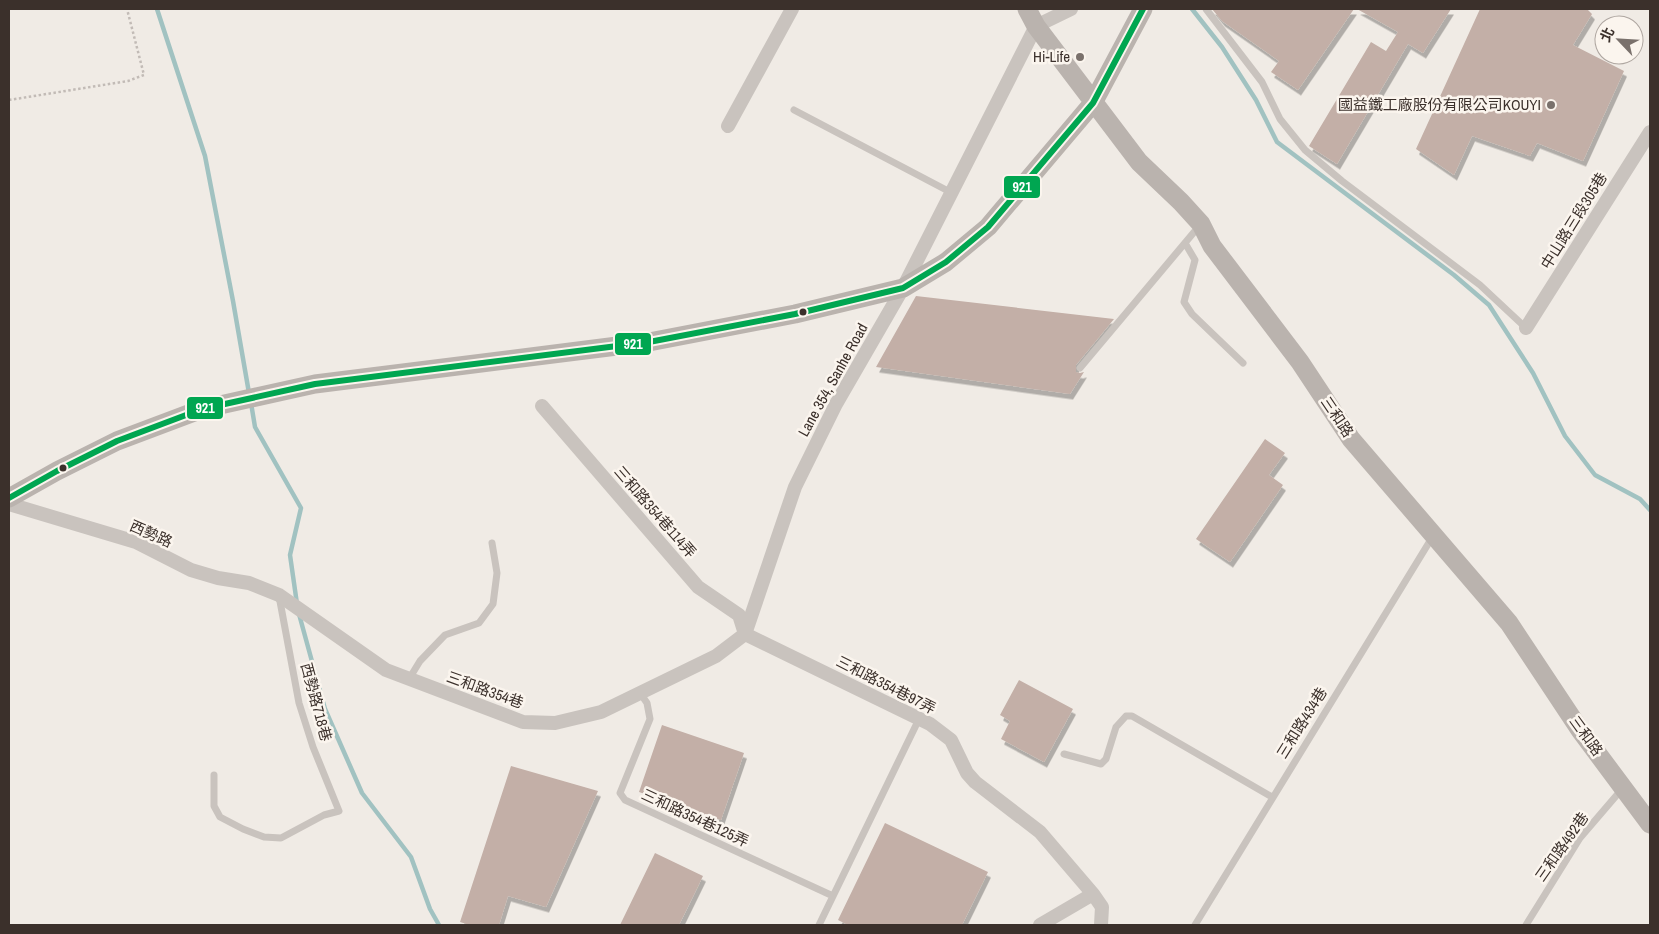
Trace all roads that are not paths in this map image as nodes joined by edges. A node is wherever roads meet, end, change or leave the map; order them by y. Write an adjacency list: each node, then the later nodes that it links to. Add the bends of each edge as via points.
1 (792, 9): 9 (street)
2 (1027, 9): 6 (street, 三和路)
3 (1070, 9): 6 (street)
4 (1144, 9): 7 (street)
5 (1206, 9): 15 (lane, via 1262,82 1280,119 1305,150 1480,284)
6 (1036, 26): 7 (street, 三和路); 11 (street, Lane 354, Sanhe Road)
7 (1094, 103): 12 (street, 三和路, via 1139,162); 14 (street, via 988,227 946,262)
8 (794, 110): 11 (lane)
9 (728, 126)
10 (1650, 132): 15 (street, 中山路三段305巷)
11 (952, 193): 14 (street, Lane 354, Sanhe Road)
12 (1201, 224): 13 (lane); 21 (street, 三和路, via 1212,246 1300,362 1351,438)
13 (1186, 243): 16 (lane, via 1195,260 1184,302 1192,314); 17 (lane)
14 (903, 288): 19 (street, via 795,314 649,342 315,384 202,409 117,442); 24 (street, Lane 354, Sanhe Road, via 836,404 795,487)
15 (1526, 328)
16 (1243, 363)
17 (1080, 368)
18 (542, 406): 24 (street, 三和路354巷114弄, via 698,587 739,615)
19 (9, 498)
20 (9, 504): 23 (street, 西勢路, via 136,542 191,570 249,583)
21 (1433, 536): 30 (street, 三和路, via 1509,623 1580,730); 31 (lane, 三和路434巷)
22 (492, 544): 25 (lane, via 497,573 492,604 479,623 445,635 420,661)
23 (279, 596): 25 (street, 三和路354巷, via 386,670); 29 (lane, 西勢路718巷, via 299,703 340,811 324,815 281,838 264,837 242,830 220,817 214,806)
24 (746, 634): 26 (street, 三和路354巷, via 716,656); 27 (street, 三和路354巷97弄)
25 (409, 679): 26 (street, 三和路354巷, via 524,722 555,723 601,712)
26 (640, 693): 34 (lane, 三和路354巷125弄, via 647,703 650,719 620,793 625,800)
27 (919, 718): 33 (street, 三和路354巷97弄, via 951,740 967,773 1040,832); 34 (lane)
28 (1064, 754): 31 (lane, via 1101,764 1106,759 1116,727 1126,716 1132,716)
29 (214, 776)
30 (1624, 787): 32 (street, 三和路); 39 (lane, 三和路492巷, via 1580,838)
31 (1272, 797): 38 (lane, 三和路434巷)
32 (1650, 824)
33 (1093, 894): 36 (street); 37 (street, 三和路354巷97弄, via 1102,907)
34 (833, 896): 35 (lane)
35 (819, 925)
36 (1040, 925)
37 (1101, 925)
38 (1195, 925)
39 (1526, 925)

